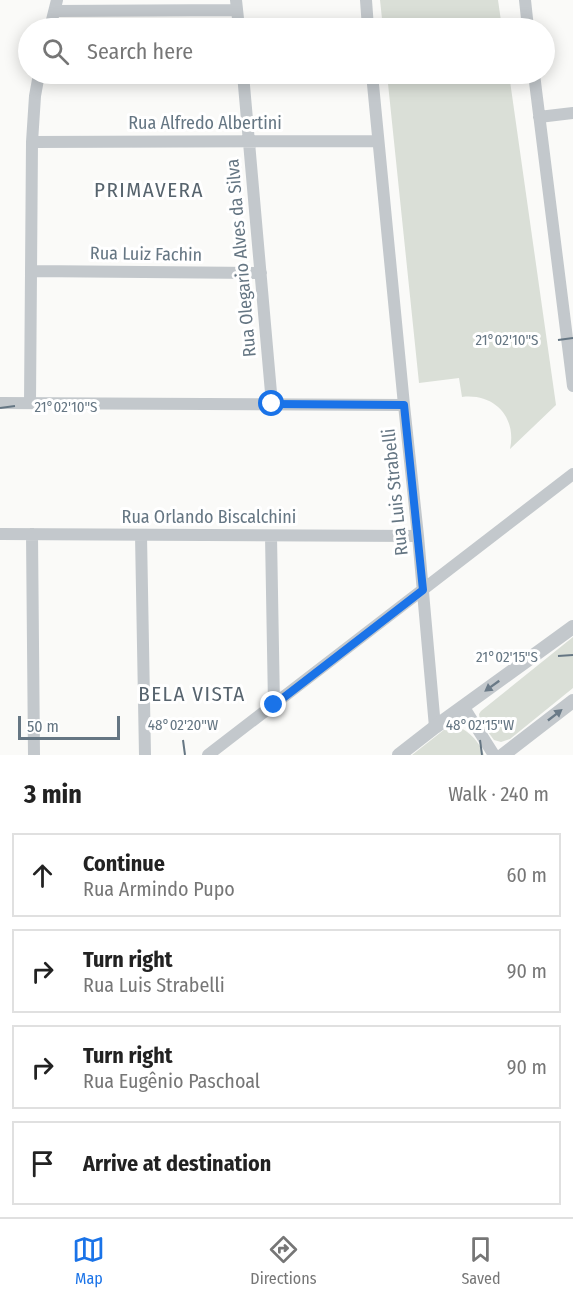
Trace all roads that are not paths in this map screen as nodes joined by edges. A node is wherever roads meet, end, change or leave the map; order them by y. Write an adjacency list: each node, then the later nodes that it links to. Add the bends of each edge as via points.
1 (366, 0): 5 (street)
2 (525, 0): 6 (street)
3 (56, 5): 4 (street)
4 (237, 5)
5 (367, 18)
6 (527, 18)
7 (37, 84): 15 (street)
8 (244, 84): 13 (street, Rua Olegario Alves da Silva)
9 (373, 84): 14 (street, Rua Luis Strabelli)
10 (535, 84): 12 (street)
11 (573, 113): 12 (street)
12 (539, 117): 18 (street)
13 (249, 141): 14 (street, Rua Alfredo Albertini); 15 (street, Rua Alfredo Albertini); 17 (street, Rua Olegario Alves da Silva)
14 (378, 141): 23 (street, Rua Luis Strabelli)
15 (32, 142): 16 (street)
16 (31, 271): 17 (street, Rua Luiz Fachin); 21 (street)
17 (261, 273): 22 (street, Rua Olegario Alves da Silva)
18 (571, 357): 19 (street)
19 (573, 386)
20 (0, 403): 21 (street)
21 (30, 403): 22 (street)
22 (272, 404): 23 (street)
23 (404, 405): 29 (street, Rua Luis Strabelli)
24 (573, 474): 30 (street)
25 (0, 534): 26 (street, Rua Orlando Biscalchini)
26 (32, 534): 27 (street, Rua Orlando Biscalchini); 36 (street)
27 (141, 535): 28 (street, Rua Orlando Biscalchini); 37 (street)
28 (272, 536): 29 (street, Rua Orlando Biscalchini); 33 (street)
29 (418, 536): 30 (street, Rua Luis Strabelli)
30 (423, 590): 33 (street); 35 (street, Rua Luis Strabelli)
31 (573, 627): 34 (street, one-way to 34)
32 (573, 701): 41 (street, one-way to 32)
33 (274, 705): 38 (street)
34 (463, 706): 35 (street); 40 (street)
35 (435, 727): 39 (street)
36 (34, 755)
37 (145, 755)
38 (208, 755)
39 (399, 755)
40 (494, 755)
41 (503, 755)

